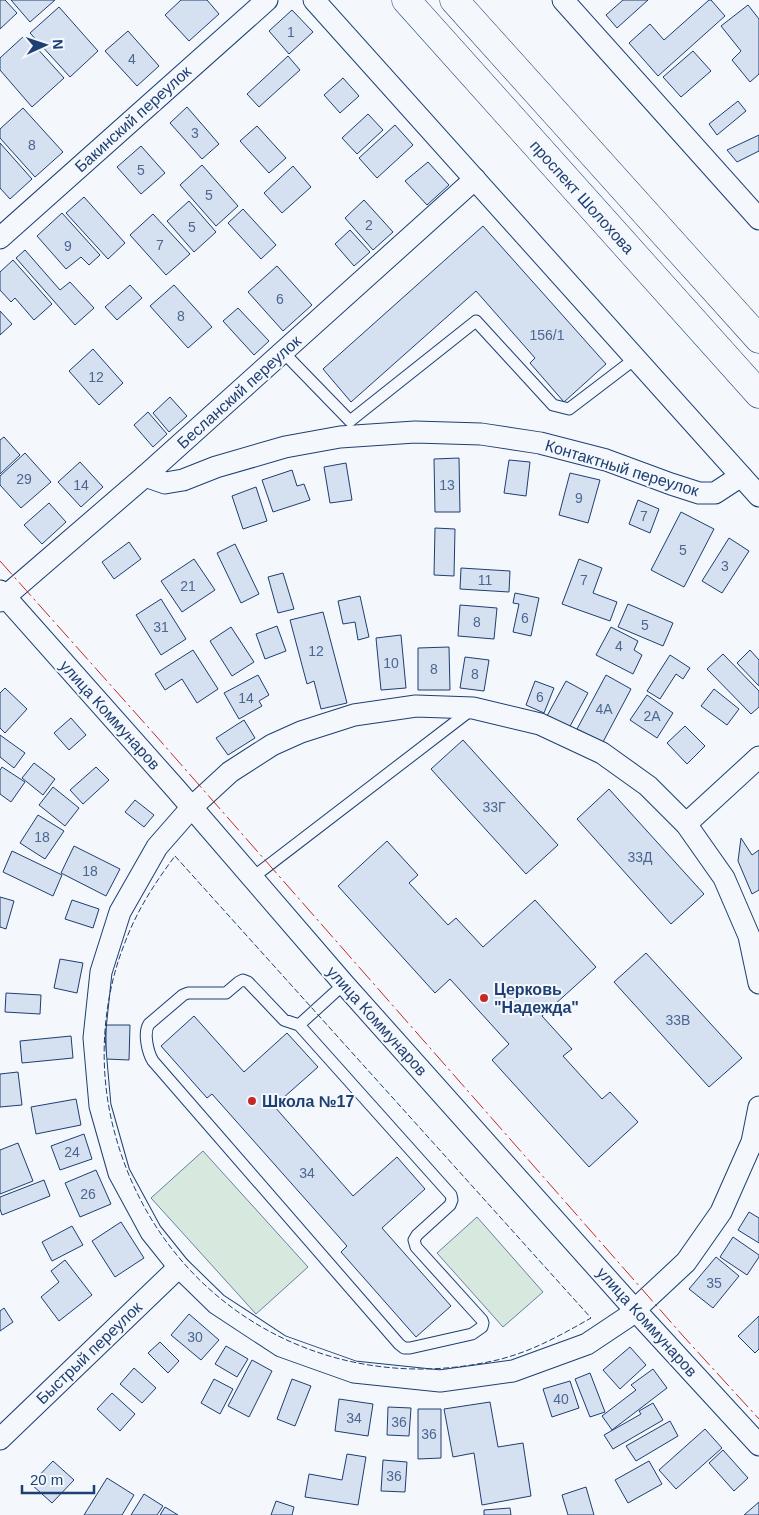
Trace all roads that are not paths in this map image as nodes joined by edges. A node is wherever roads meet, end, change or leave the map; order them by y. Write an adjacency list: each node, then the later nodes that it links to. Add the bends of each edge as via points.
1 (267, 0): 8 (street, Бакинский переулок)
2 (314, 0): 6 (street)
3 (406, 0): 12 (main road, проспект Шолохова)
4 (454, 0): 9 (main road)
5 (563, 0): 7 (street)
6 (475, 179): 10 (street, Бесланский переулок); 11 (street)
7 (759, 219)
8 (0, 238)
9 (759, 340)
10 (283, 352): 11 (lane, via 350,421 476,321 553,406 569,409); 13 (street, Бесланский переулок)
11 (636, 358): 14 (street)
12 (759, 394)
13 (145, 476): 14 (street, Контактный переулок, via 165,483 285,447 340,437 415,432 481,434 540,443 606,460 699,493 715,493); 16 (street, Бесланский переулок)
14 (741, 476): 15 (street)
15 (759, 496)
16 (2, 597): 19 (street, улица Коммунаров)
17 (473, 708): 19 (street, via 407,707 354,715 301,732 272,745 230,772); 20 (street, via 540,724 602,753 648,786); 21 (lane)
18 (759, 757): 20 (street)
19 (192, 807): 21 (street, улица Коммунаров); 26 (street, via 157,847 120,912 101,972 94,1038 100,1106 120,1173 151,1232)
20 (686, 824): 22 (street, via 724,878 749,936)
21 (252, 878): 23 (street, улица Коммунаров)
22 (759, 983)
23 (344, 984): 24 (lane); 27 (street, улица Коммунаров)
24 (299, 1025): 24 (lane, via 451,1195 450,1205 414,1240 416,1247 482,1320 482,1327 472,1334 410,1348 399,1344 153,1061 146,1031 149,1024 183,995 193,992 226,993 243,980 284,1020)
25 (759, 1107): 27 (street, via 752,1142 721,1212 686,1262)
26 (179, 1267): 27 (street, via 218,1304 281,1346 354,1372 440,1381 513,1371 587,1344); 28 (street, Быстрый переулок)
27 (635, 1310): 29 (street, улица Коммунаров)
28 (0, 1439)
29 (759, 1445)

